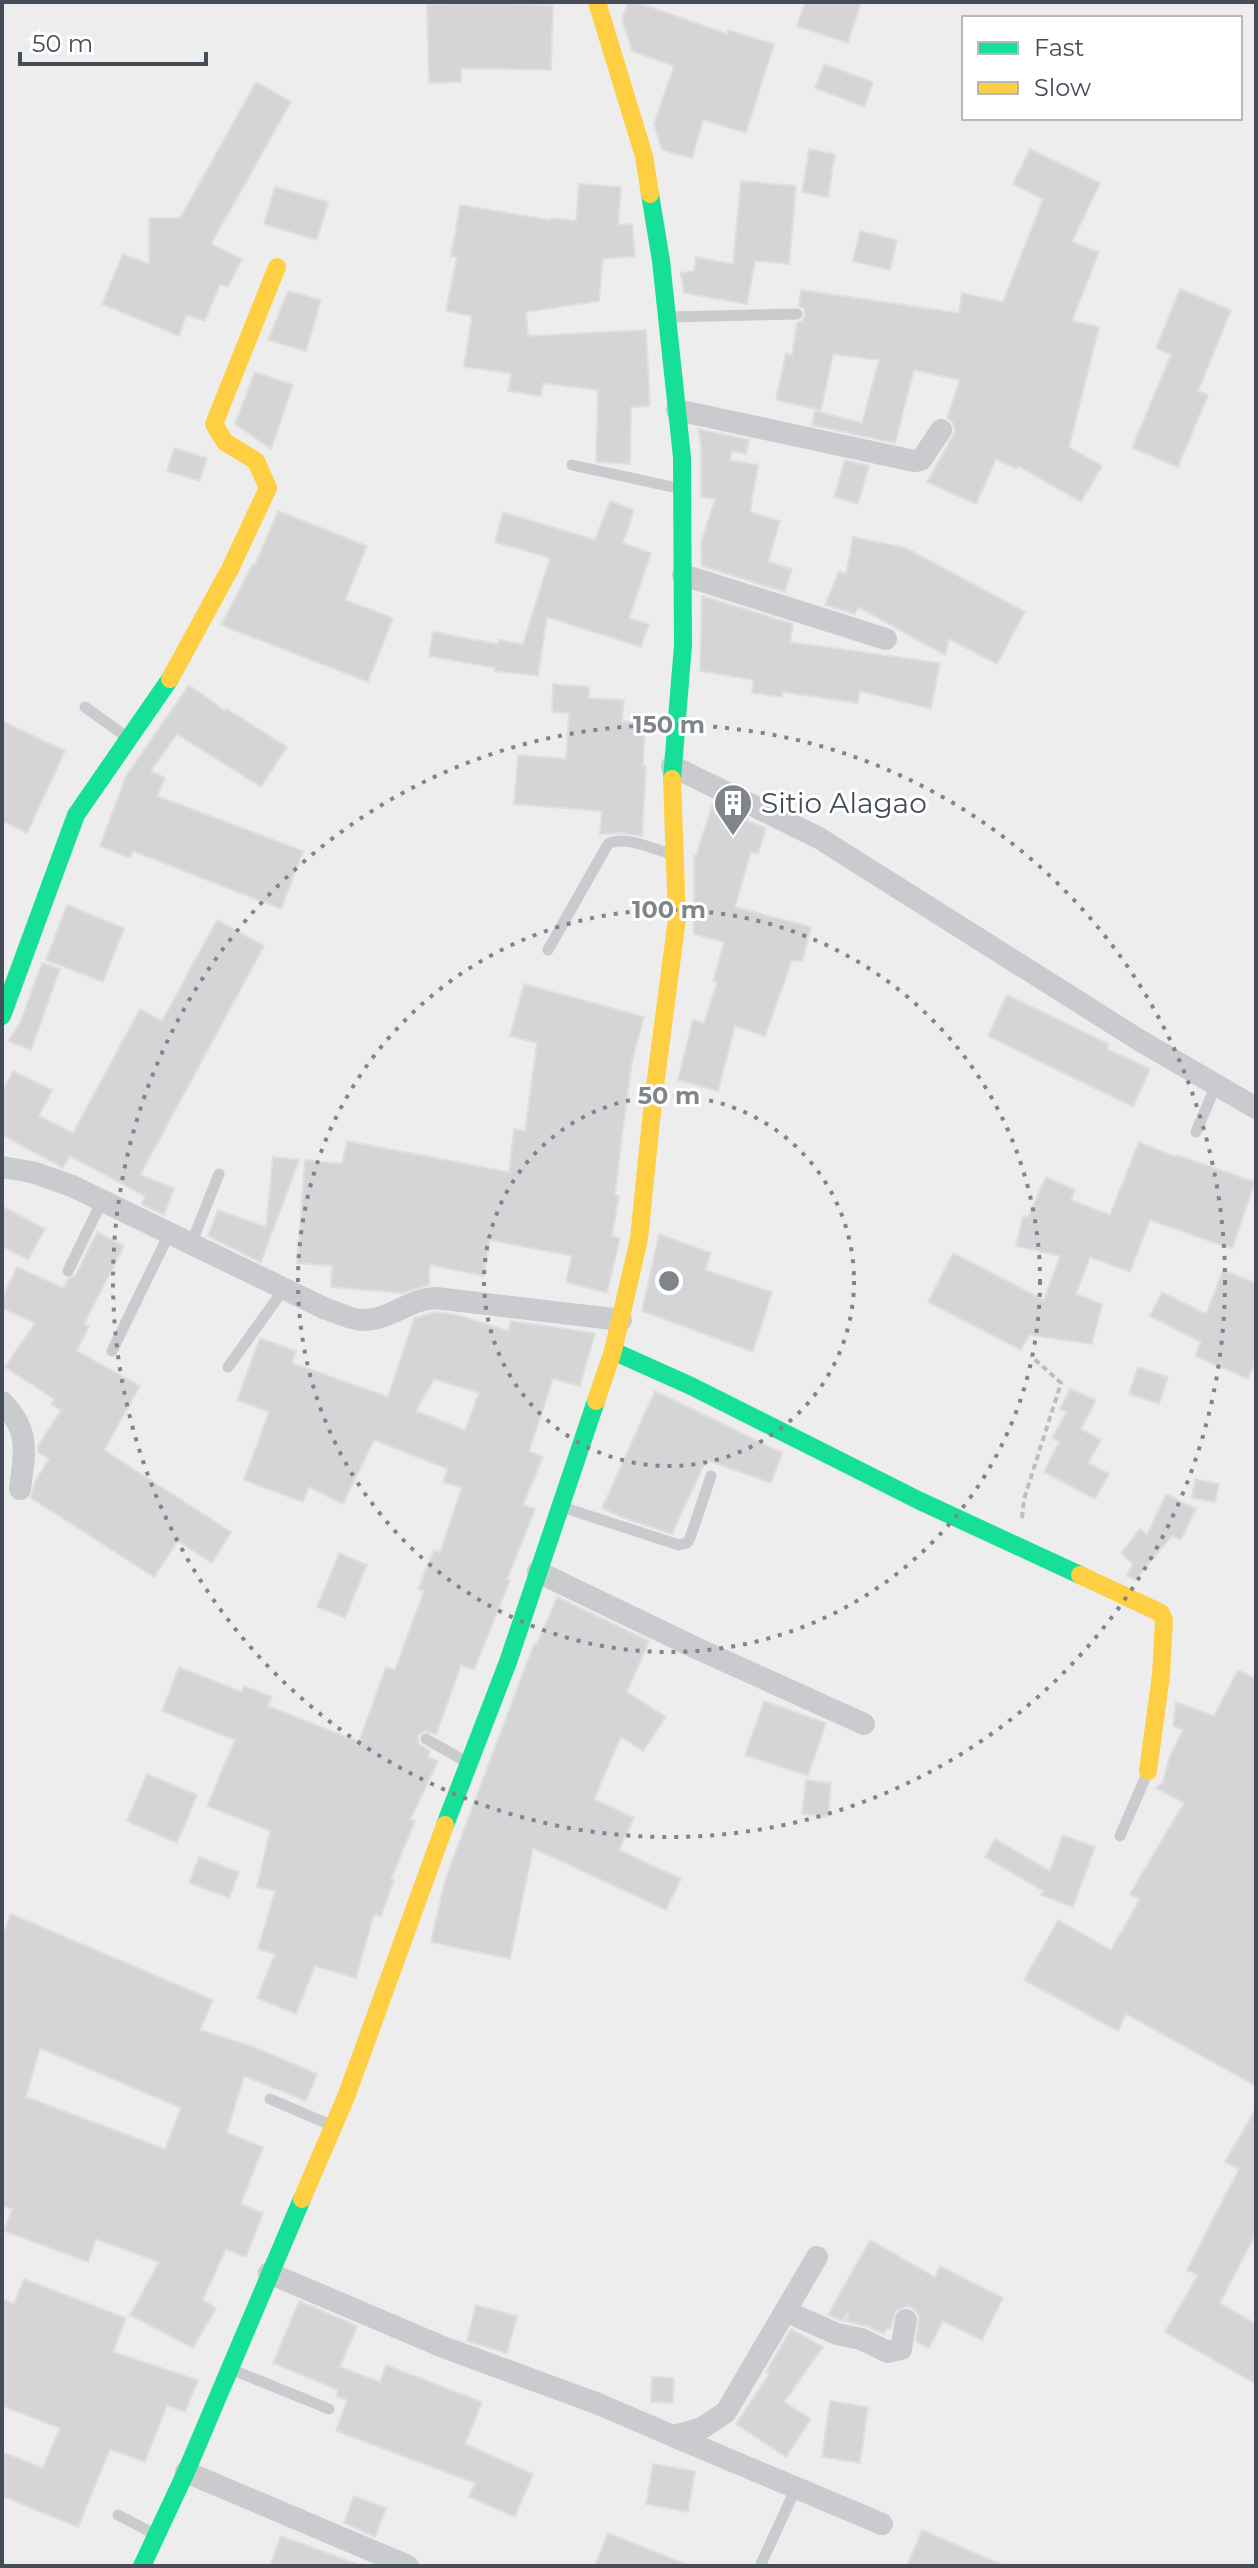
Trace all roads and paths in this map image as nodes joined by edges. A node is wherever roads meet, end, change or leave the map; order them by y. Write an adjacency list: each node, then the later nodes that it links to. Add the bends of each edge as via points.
1 (597, 2): 4 (street, via 644,156)
2 (277, 267): 12 (street, via 214,424 218,438 254,459 268,488 172,676)
3 (797, 314): 4 (lane)
4 (667, 318): 5 (street)
5 (677, 410): 6 (street, via 914,461 921,460); 8 (street)
6 (941, 430)
7 (572, 465): 8 (lane)
8 (682, 489): 9 (street)
9 (683, 575): 10 (street); 13 (street, via 683,645)
10 (886, 639)
11 (85, 707): 12 (lane)
12 (129, 738): 16 (street, via 76,815)
13 (672, 766): 14 (street); 17 (street, via 819,838)
14 (675, 855): 15 (lane, via 622,840 608,844); 27 (street, via 677,919 639,1239)
15 (548, 950)
16 (2, 1016)
17 (1216, 1085): 18 (street); 19 (lane)
18 (1256, 1108)
19 (1196, 1132)
20 (2, 1167): 22 (street, via 32,1172)
21 (219, 1174): 24 (lane)
22 (102, 1201): 23 (street); 25 (lane)
23 (169, 1234): 24 (street); 28 (lane)
24 (191, 1245): 26 (street)
25 (68, 1271)
26 (284, 1289): 27 (street, via 361,1320 436,1298); 31 (lane)
27 (621, 1320): 29 (street)
28 (112, 1351)
29 (613, 1351): 35 (street); 41 (street, via 1161,1613 1161,1675)
30 (1031, 1356): 36 (path, via 1061,1383)
31 (228, 1367)
32 (2, 1402): 34 (street, via 18,1418 22,1436)
33 (711, 1476): 35 (lane, via 690,1538 679,1545)
34 (20, 1489)
35 (560, 1506): 37 (street)
36 (1022, 1520)
37 (538, 1572): 38 (street); 40 (street)
38 (864, 1724)
39 (426, 1739): 40 (lane)
40 (469, 1763): 44 (street)
41 (1148, 1771): 42 (lane)
42 (1120, 1836)
43 (270, 2099): 44 (lane)
44 (334, 2126): 46 (street)
45 (817, 2257): 47 (street)
46 (269, 2273): 49 (street); 51 (street)
47 (785, 2311): 48 (street, via 888,2352 901,2349); 51 (street, via 726,2412 702,2428)
48 (906, 2320)
49 (229, 2369): 50 (lane); 52 (street)
50 (329, 2409)
51 (673, 2436): 53 (street)
52 (186, 2472): 56 (street); 59 (street)
53 (795, 2490): 55 (street); 57 (lane)
54 (118, 2515): 56 (lane)
55 (882, 2524)
56 (156, 2535): 58 (street)
57 (761, 2564)
58 (142, 2566)
59 (408, 2566)

